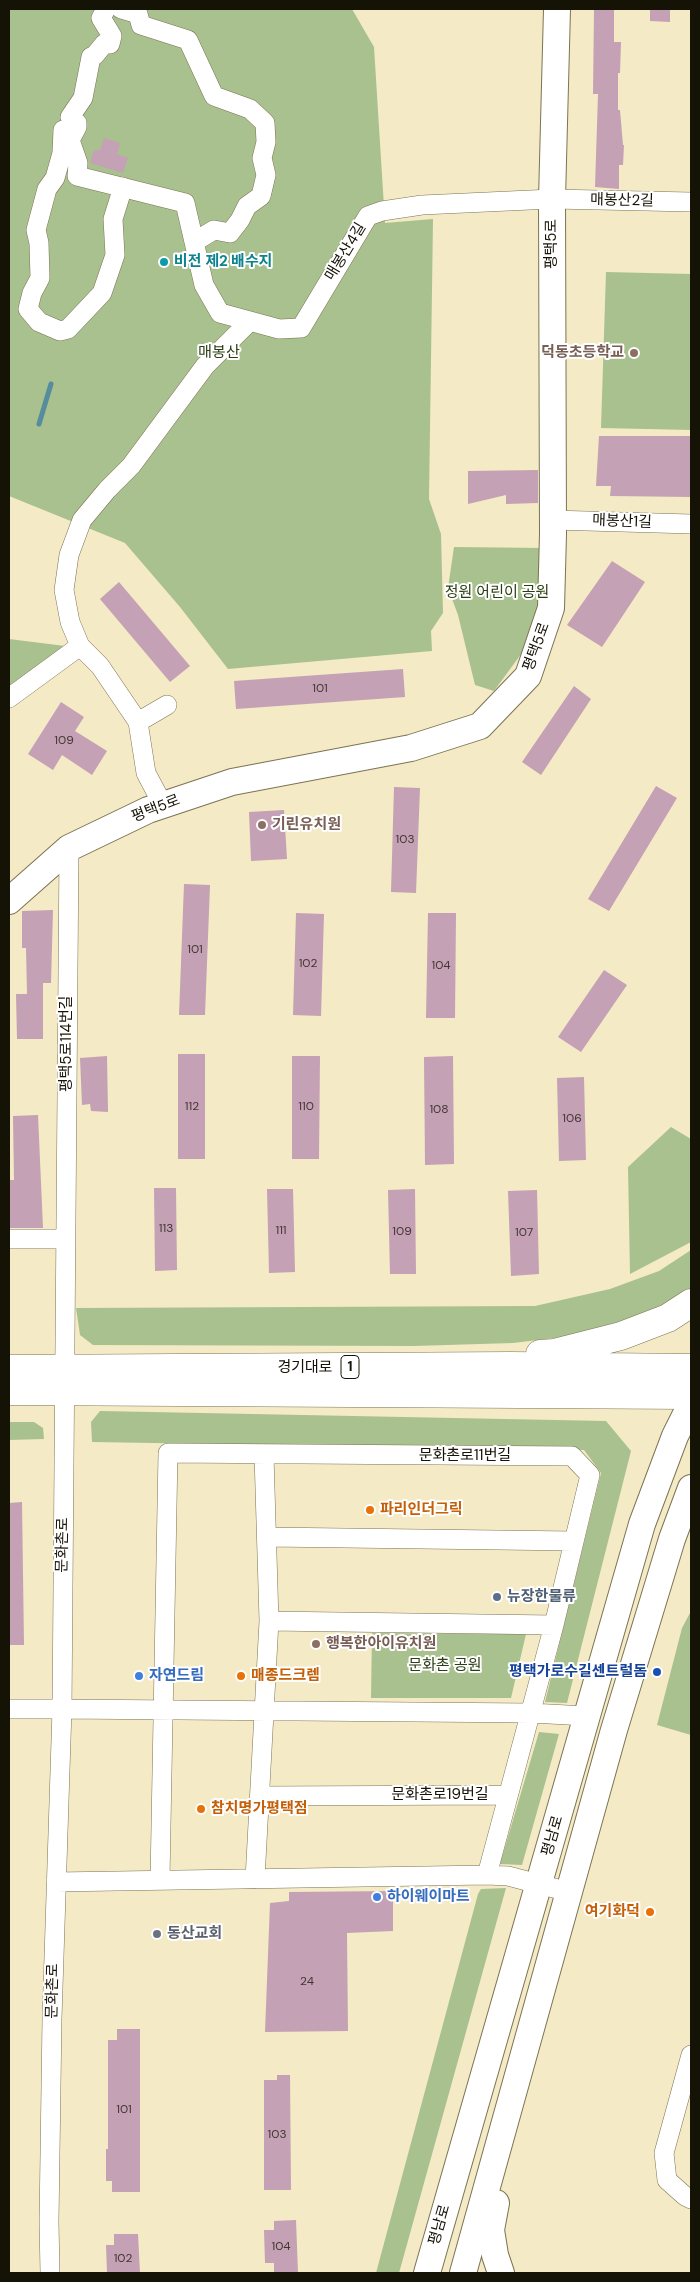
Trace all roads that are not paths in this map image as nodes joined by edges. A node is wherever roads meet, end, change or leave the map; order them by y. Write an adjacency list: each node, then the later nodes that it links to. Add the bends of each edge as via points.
1 (106, 9): 4 (street, via 102,18 112,36 110,44 104,44 91,57 83,98)
2 (121, 9): 9 (street, via 138,14 141,25 188,40 214,96 250,109 265,123 266,142 262,158 266,175 261,196 247,206 230,233 214,230)
3 (557, 9): 6 (main road, 평택5로)
4 (70, 117): 5 (street, via 77,123 70,140 78,163 77,176); 5 (street, via 64,117 62,153 55,178 47,189 36,230 40,278 28,309 38,322 60,331 68,329 102,293 114,255 113,219)
5 (123, 187): 9 (street, via 185,203)
6 (552, 199): 7 (street, 매봉산2길); 8 (street, 매봉산2길); 11 (main road, 평택5로)
7 (691, 202)
8 (444, 204): 10 (street, 매봉산4길, via 382,211 368,216 301,328 279,329)
9 (194, 242): 10 (street, via 204,285 220,313)
10 (250, 321): 13 (street, via 205,366 131,466 82,520 69,555 64,590 70,622)
11 (552, 520): 12 (street, 매봉산1길); 17 (main road, 평택5로, via 551,608 528,676 480,726 411,748 232,782)
12 (691, 524)
13 (80, 646): 14 (street); 16 (street, via 100,666)
14 (9, 698)
15 (168, 705): 16 (street)
16 (138, 722): 17 (street, via 146,773)
17 (163, 806): 18 (main road, 평택5로)
18 (69, 848): 19 (main road, 평택5로); 21 (street, 평택5로114번길)
19 (9, 901)
20 (9, 1239): 21 (street)
21 (66, 1239): 26 (street, 평택5로114번길)
22 (691, 1303): 23 (main road, via 668,1318 621,1336 554,1353)
23 (448, 1367): 24 (main road, 경기대로 / 1); 26 (main road, 경기대로 / 1)
24 (691, 1368)
25 (9, 1369): 26 (main road, 경기대로 / 1)
26 (65, 1380): 27 (main road, 경기대로 / 1); 28 (main road, 경기대로 / 1); 37 (street, 문화촌로)
27 (9, 1391)
28 (691, 1395)
29 (691, 1404): 41 (main road, 평남로, via 675,1436 642,1524)
30 (264, 1455): 32 (street); 33 (street, 문화촌로11번길, via 572,1456 590,1474); 39 (street, 문화촌로11번길, via 168,1453)
31 (691, 1488): 49 (main road, 평남로, via 625,1692)
32 (268, 1537): 33 (street); 34 (street)
33 (574, 1541): 35 (street, 문화촌로11번길)
34 (269, 1621): 35 (street); 38 (street)
35 (554, 1625): 40 (street, 문화촌로11번길)
36 (9, 1709): 37 (street)
37 (62, 1709): 39 (street); 47 (street, 문화촌로)
38 (265, 1709): 39 (street); 40 (street); 43 (street)
39 (165, 1710): 46 (street)
40 (531, 1712): 41 (street); 42 (street, 문화촌로11번길)
41 (586, 1716): 48 (main road, 평남로)
42 (507, 1795): 43 (street, 문화촌로19번길); 44 (street, 문화촌로19번길)
43 (260, 1796): 45 (street)
44 (487, 1875): 45 (street); 48 (street, via 508,1876)
45 (255, 1878): 46 (street)
46 (160, 1879): 47 (street)
47 (56, 1882): 53 (street, 문화촌로)
48 (539, 1885): 49 (street); 54 (main road, 평남로)
49 (569, 1892): 50 (main road, 평남로)
50 (530, 2032): 55 (main road, 평남로); 56 (main road, via 528,2090 497,2197 491,2230)
51 (691, 2055): 52 (street, via 664,2153 667,2180)
52 (691, 2198)
53 (50, 2273)
54 (427, 2273)
55 (463, 2273)
56 (501, 2273)

